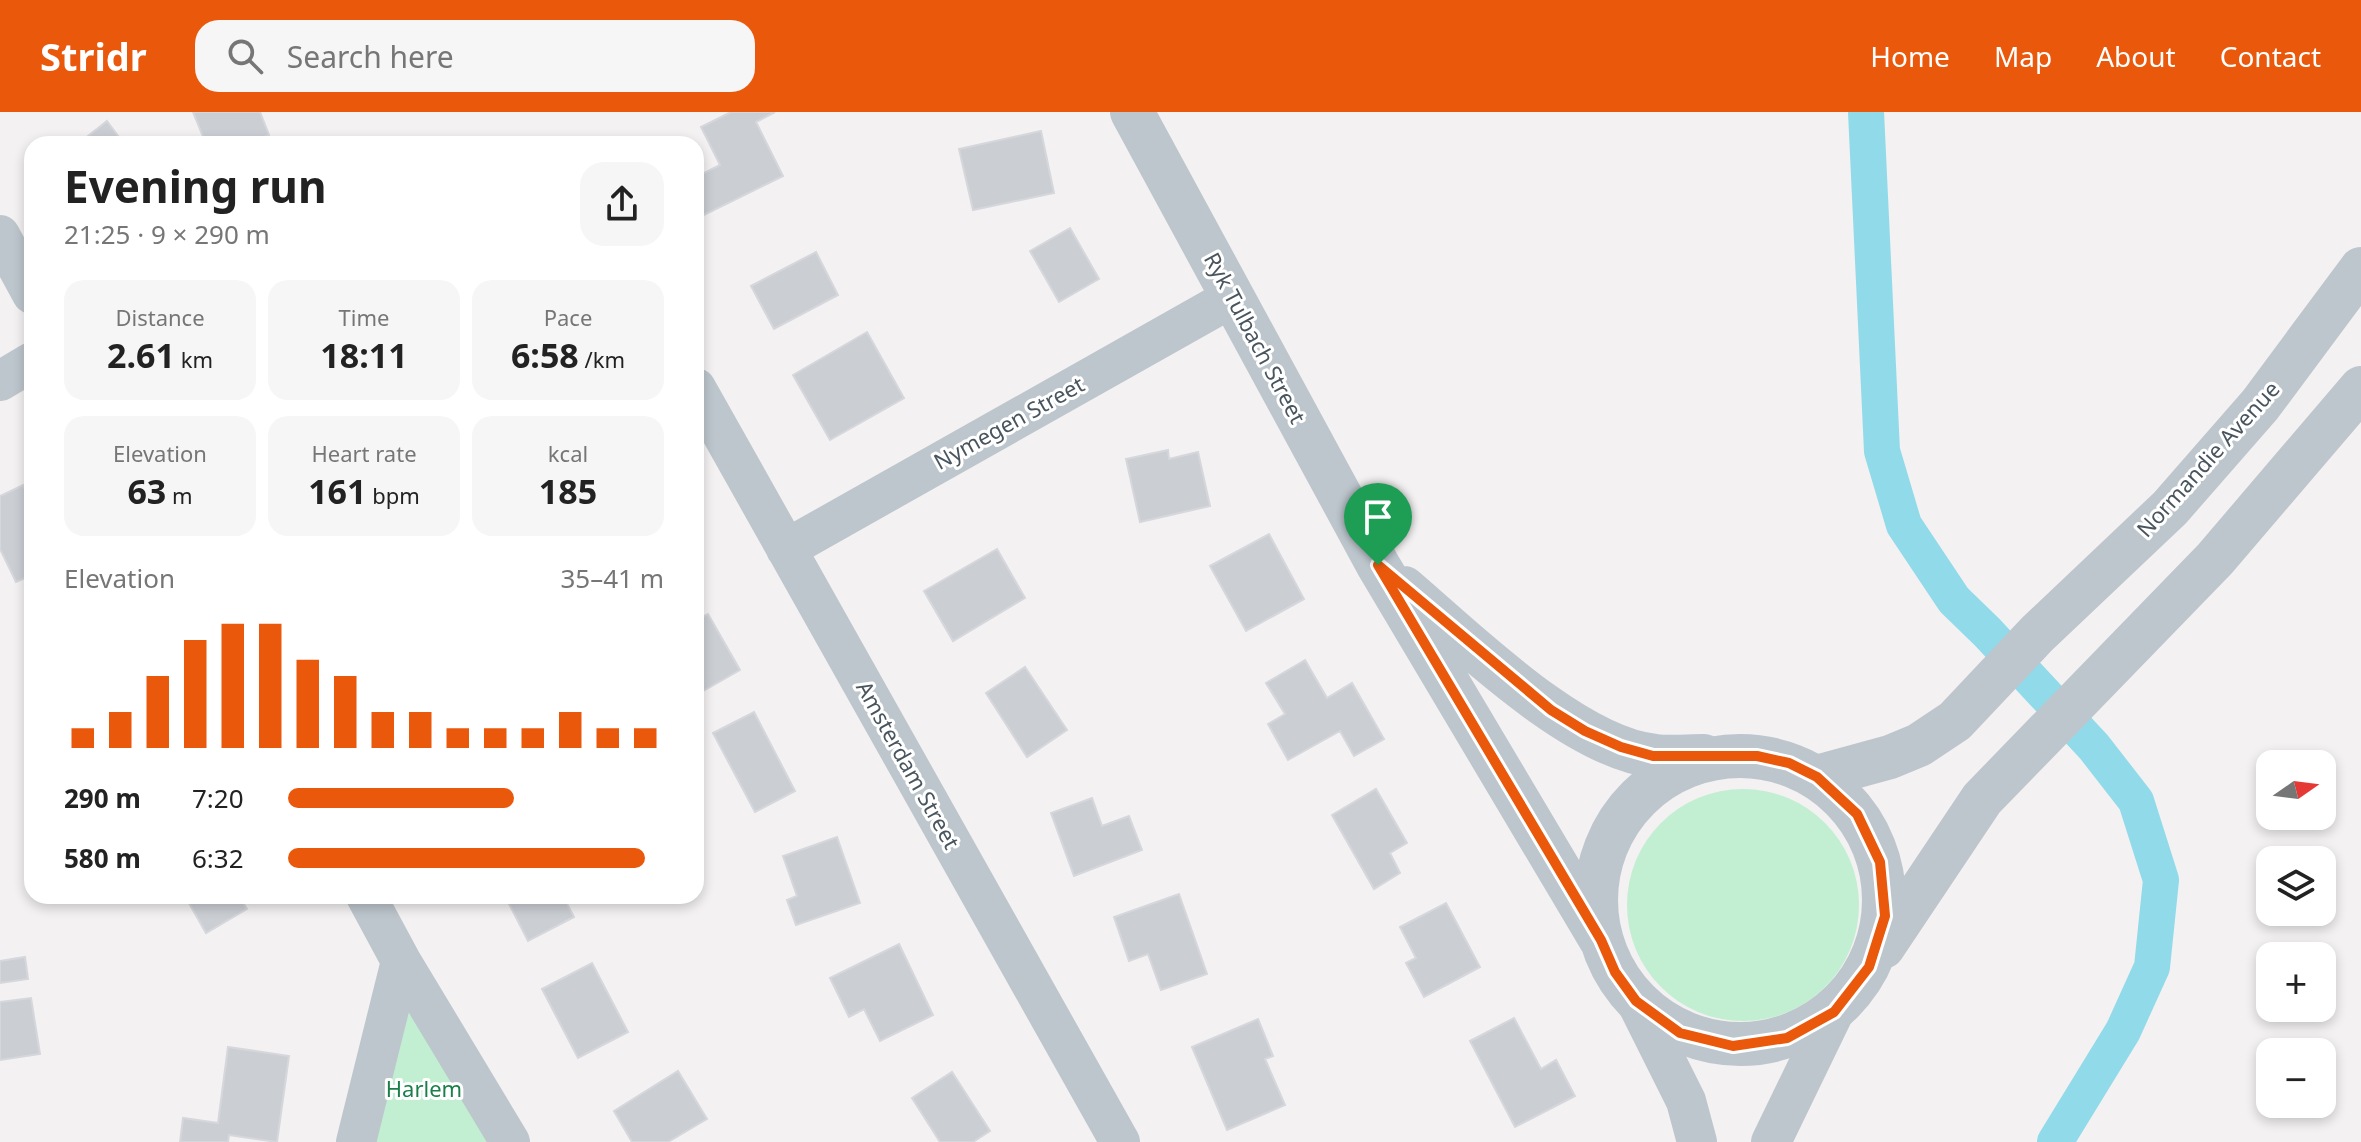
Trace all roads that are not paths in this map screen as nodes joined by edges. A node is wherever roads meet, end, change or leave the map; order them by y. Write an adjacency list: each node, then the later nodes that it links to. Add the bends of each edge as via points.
1 (1132, 112): 5 (street, Ryk Tulbach Street)
2 (0, 235): 4 (street)
3 (2361, 269): 13 (street, Normandie Avenue, via 2260,405 2170,508 2037,634 1955,721 1890,757)
4 (24, 279)
5 (1233, 297): 10 (street, Nymegen Street); 11 (street, Ryk Tulbach Street)
6 (24, 367): 7 (street)
7 (0, 381)
8 (2361, 388): 17 (street, via 2215,559 1982,799)
9 (704, 402): 10 (street, Amsterdam Street)
10 (786, 549): 22 (street, Amsterdam Street)
11 (1378, 565): 12 (street, Ryk Tulbach Street, via 1551,710 1585,731 1653,756); 15 (street, Ryk Tulbach Street)
12 (1726, 756): 13 (street, Ryk Tulbach Street, via 1789,763); 15 (street, via 1677,770 1637,799 1609,841 1596,890)
13 (1817, 777): 17 (street, Ryk Tulbach Street, via 1857,814 1880,862 1885,916)
14 (370, 904): 16 (street)
15 (1601, 940): 18 (street)
16 (401, 961): 20 (street); 21 (street)
17 (1869, 967): 19 (street)
18 (1636, 1001): 19 (street, via 1680,1033 1733,1046 1787,1038); 23 (street, via 1686,1101)
19 (1834, 1012): 24 (street)
20 (356, 1142)
21 (510, 1142)
22 (1120, 1142)
23 (1697, 1142)
24 (1771, 1142)

